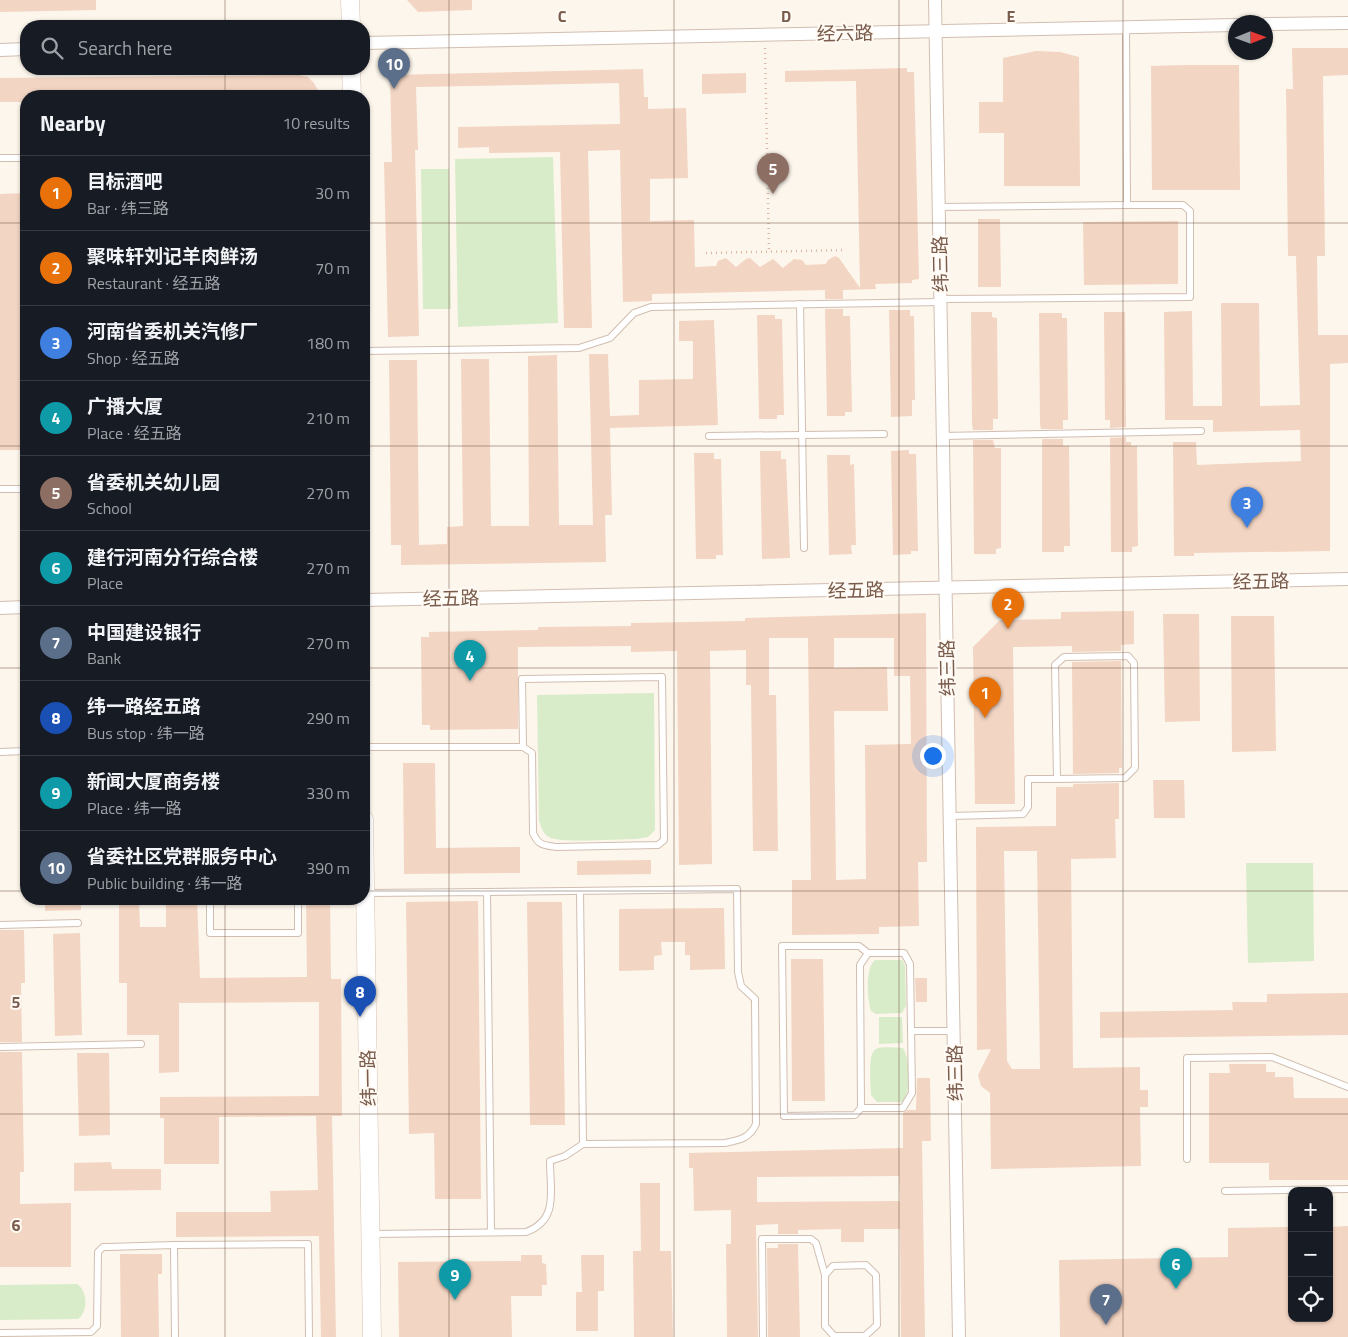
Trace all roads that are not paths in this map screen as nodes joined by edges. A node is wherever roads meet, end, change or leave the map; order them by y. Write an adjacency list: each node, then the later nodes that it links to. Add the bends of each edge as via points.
1 (350, 0): 3 (street)
2 (935, 0): 8 (street, 纬三路)
3 (351, 20)
4 (1348, 23): 5 (street)
5 (1273, 24)
6 (1228, 25): 7 (street, 经六路)
7 (1126, 27): 8 (street, 经六路); 16 (lane)
8 (935, 31): 9 (street, 经六路); 17 (street, 纬三路)
9 (370, 43)
10 (20, 49): 11 (street)
11 (0, 50)
12 (351, 75): 13 (street)
13 (352, 90)
14 (0, 158): 15 (lane)
15 (20, 158)
16 (1127, 205): 17 (lane); 18 (lane, via 1182,205 1190,211 1190,297)
17 (939, 207): 18 (street, 纬三路)
18 (940, 300): 19 (lane); 25 (street, 纬三路)
19 (800, 304): 20 (lane, via 651,307 634,313 610,338 578,348); 23 (lane)
20 (370, 351)
21 (1201, 431): 25 (lane)
22 (884, 434): 23 (lane)
23 (802, 435): 24 (lane); 28 (lane)
24 (709, 436)
25 (943, 436): 30 (street, 纬三路)
26 (0, 489): 27 (lane)
27 (20, 489)
28 (804, 548)
29 (1348, 579): 30 (street, 经五路)
30 (946, 588): 31 (street, 经五路); 39 (street, 纬三路)
31 (370, 600)
32 (20, 607): 33 (street)
33 (0, 608)
34 (523, 747): 34 (lane, via 522,679 662,677 664,840 658,845 556,847 537,842 533,833 532,753); 35 (lane)
35 (370, 748)
36 (20, 751): 37 (lane)
37 (0, 752)
38 (1057, 779): 38 (lane, via 1055,665 1064,657 1128,656 1134,663 1135,768 1125,778); 39 (lane, via 1028,780 1028,807 1023,814)
39 (950, 816): 50 (street, 纬三路)
40 (580, 891): 41 (lane); 55 (lane); 55 (lane, via 737,889 738,972 741,986 755,999 756,1124 752,1133 742,1140 725,1143)
41 (488, 892): 42 (lane); 59 (lane)
42 (370, 894)
43 (210, 905): 44 (lane, via 210,933 298,933)
44 (298, 905)
45 (365, 905): 60 (street, 纬一路)
46 (78, 923): 47 (lane)
47 (0, 924)
48 (868, 953): 49 (lane, via 904,953 910,964); 54 (lane, via 860,965); 54 (lane, via 860,946 782,946 784,1116 855,1115)
49 (911, 1031): 50 (lane); 54 (lane, via 912,1093 904,1108)
50 (954, 1031): 68 (street, 纬三路)
51 (141, 1044): 52 (lane)
52 (0, 1047)
53 (1348, 1087): 56 (lane, via 1272,1058 1187,1058)
54 (861, 1108)
55 (583, 1144): 59 (lane, via 550,1161 550,1209 545,1222 526,1232)
56 (1188, 1159)
57 (1348, 1190): 58 (lane)
58 (1225, 1192)
59 (492, 1232): 60 (lane)
60 (370, 1234): 66 (street, 纬一路)
61 (174, 1245): 63 (lane, via 103,1247 98,1252 97,1326 91,1332); 64 (lane); 65 (lane, via 308,1244)
62 (825, 1275): 62 (lane, via 833,1266 866,1265 876,1275 877,1325 865,1336 834,1336 826,1326); 67 (lane, via 816,1243 811,1239 762,1239)
63 (0, 1333)
64 (175, 1337)
65 (309, 1337)
66 (372, 1337)
67 (763, 1337)
68 (960, 1337)

